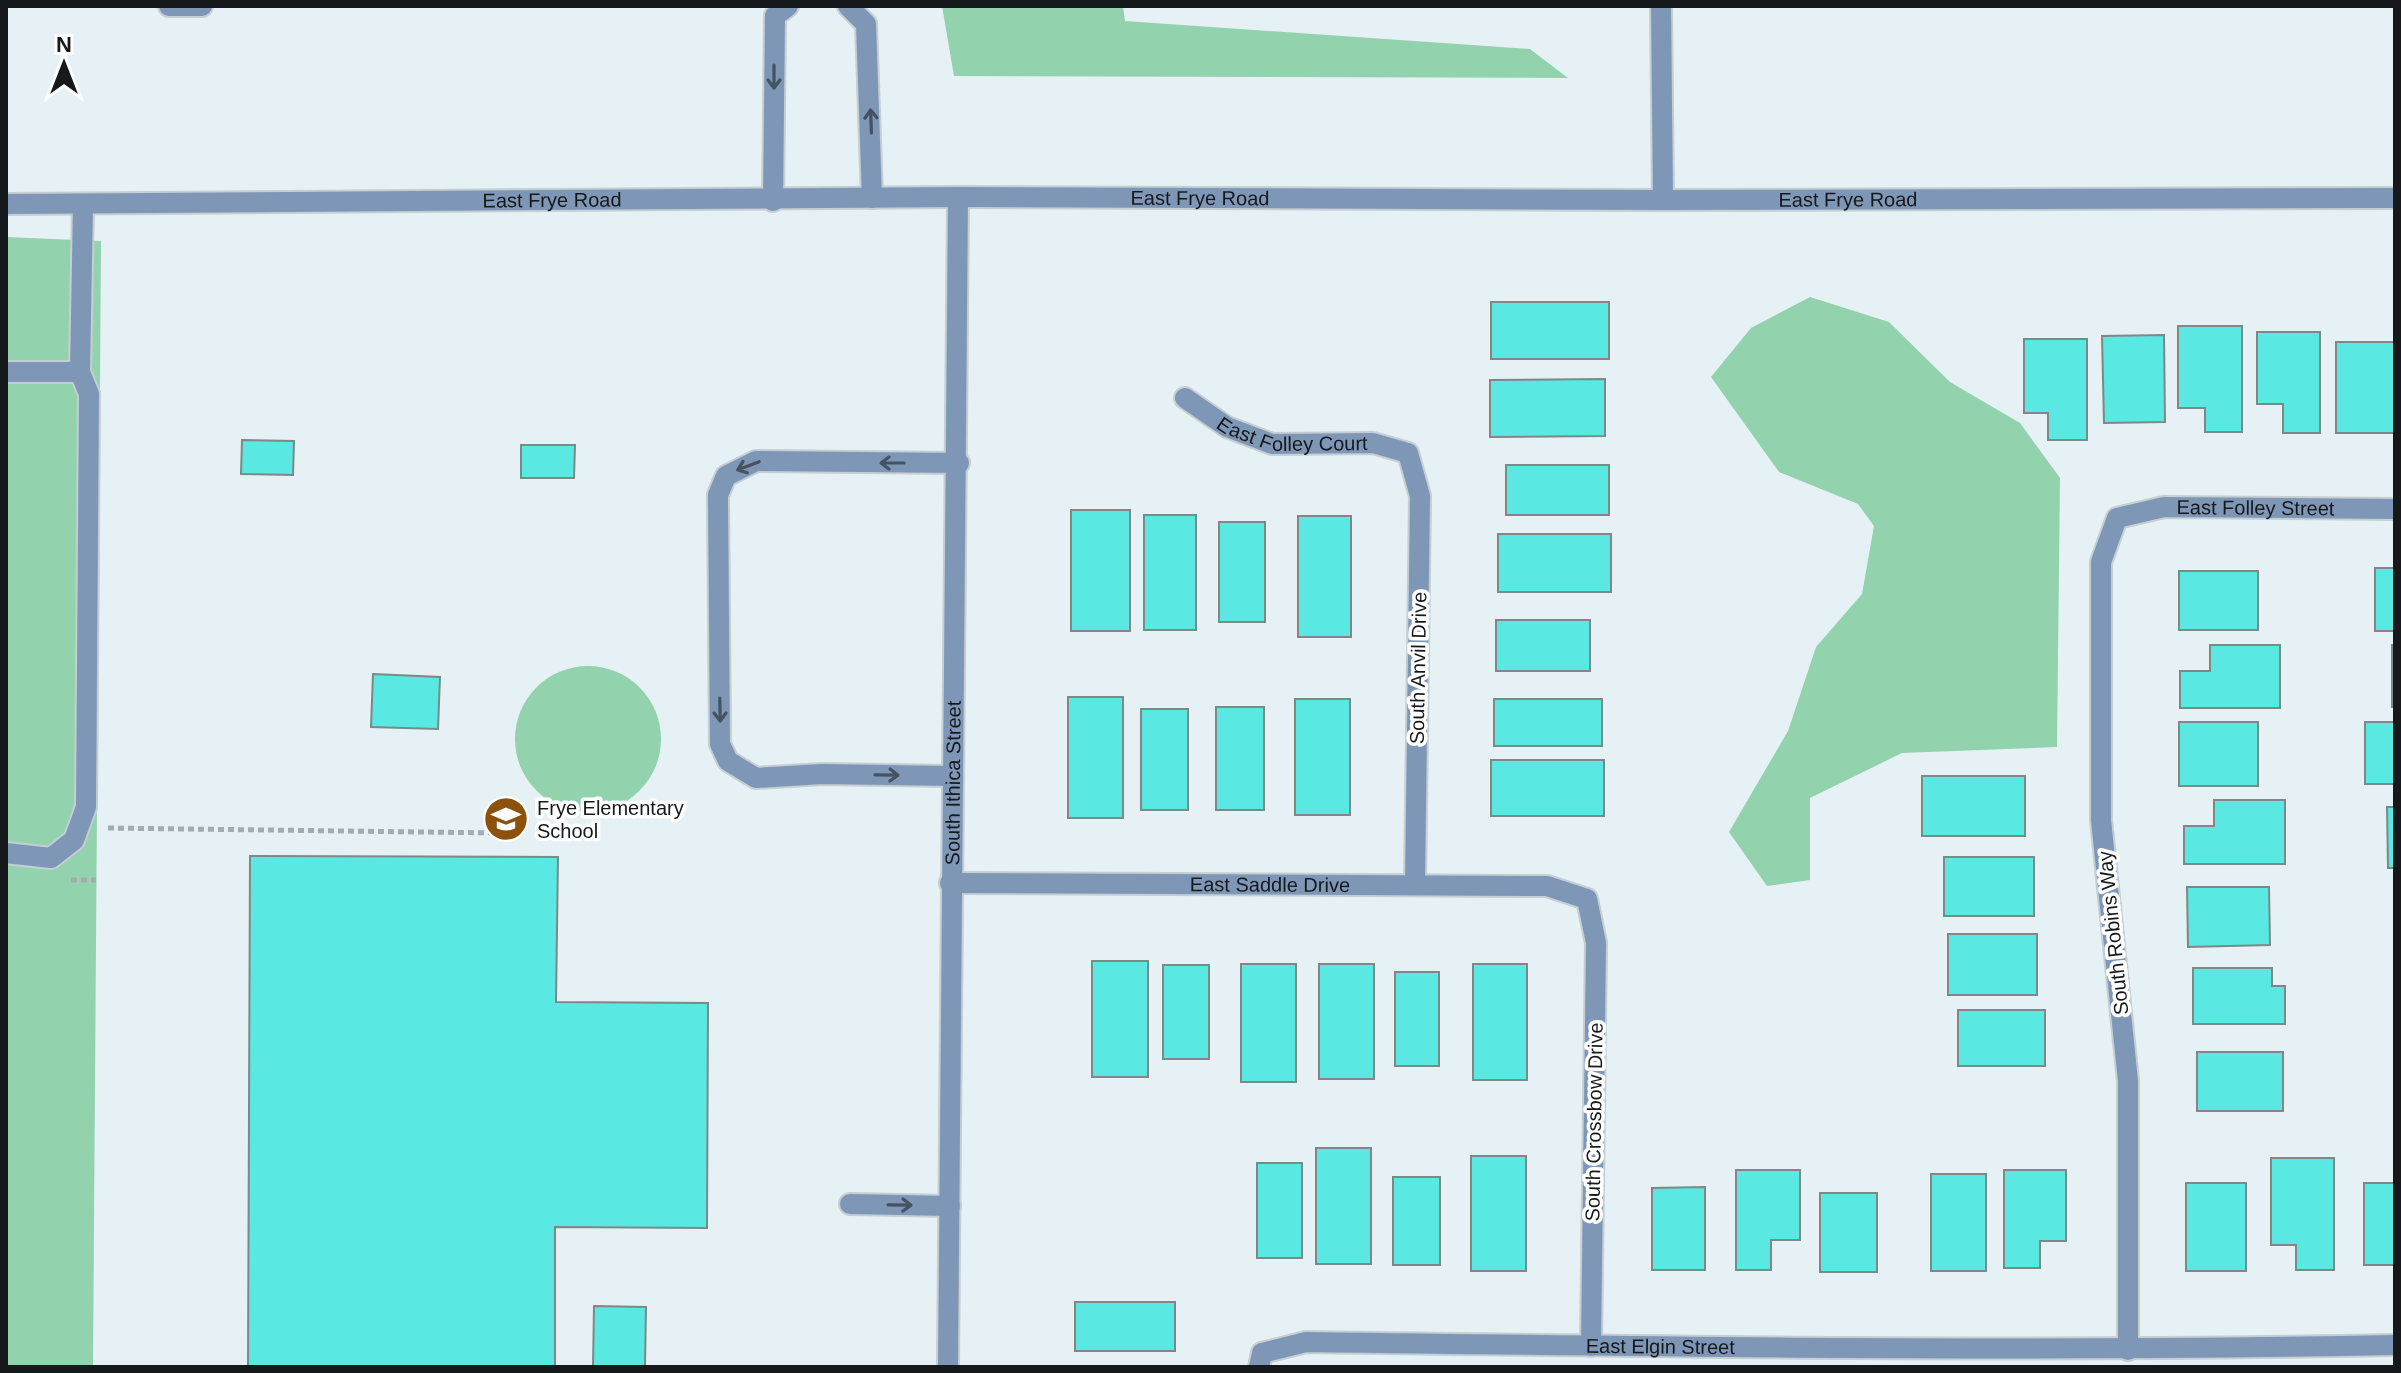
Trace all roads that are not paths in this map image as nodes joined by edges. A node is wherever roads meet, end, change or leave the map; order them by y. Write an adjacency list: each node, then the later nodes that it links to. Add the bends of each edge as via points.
1 (169, 6): 2 (street)
2 (202, 6)
3 (788, 6): 10 (street, one-way to 10, via 775,16)
4 (848, 6): 7 (street, one-way to 4, via 866,24)
5 (1661, 6): 9 (street)
6 (958, 197): 7 (street, East Frye Road); 9 (street, East Frye Road); 17 (street, South Ithica Street)
7 (872, 198): 10 (street, East Frye Road)
8 (2395, 198): 9 (street, East Frye Road)
9 (1663, 200)
10 (773, 201): 12 (street, East Frye Road)
11 (6, 204): 12 (street, East Frye Road)
12 (83, 205): 14 (street)
13 (6, 372): 14 (street)
14 (80, 372): 21 (street, via 89,394 86,807 74,840 51,858)
15 (1185, 398): 16 (street, East Folley Court, via 1227,427 1272,444 1373,443)
16 (1408, 453): 23 (street, South Anvil Drive, via 1420,496)
17 (959, 463): 20 (street, South Ithica Street); 20 (street, one-way to 20, via 756,461 726,476 718,495 720,744 728,761 756,778)
18 (2395, 509): 19 (street, East Folley Street, via 2164,507)
19 (2117, 518): 29 (street, South Robins Way, via 2101,562 2101,820 2128,1081)
20 (952, 776): 22 (street, South Ithica Street)
21 (6, 853)
22 (950, 883): 23 (street, East Saddle Drive); 26 (street, South Ithica Street)
23 (1415, 885): 24 (street, East Saddle Drive, via 1547,886)
24 (1587, 899): 28 (street, South Crossbow Drive, via 1596,943)
25 (850, 1204): 26 (street, one-way to 26)
26 (950, 1206): 32 (street, South Ithica Street)
27 (2395, 1345): 29 (street, East Elgin Street)
28 (1591, 1346): 30 (street, East Elgin Street); 31 (street, East Elgin Street, via 1306,1342)
29 (2128, 1350): 30 (street, East Elgin Street)
30 (1866, 1359)
31 (1260, 1360)
32 (948, 1367)

